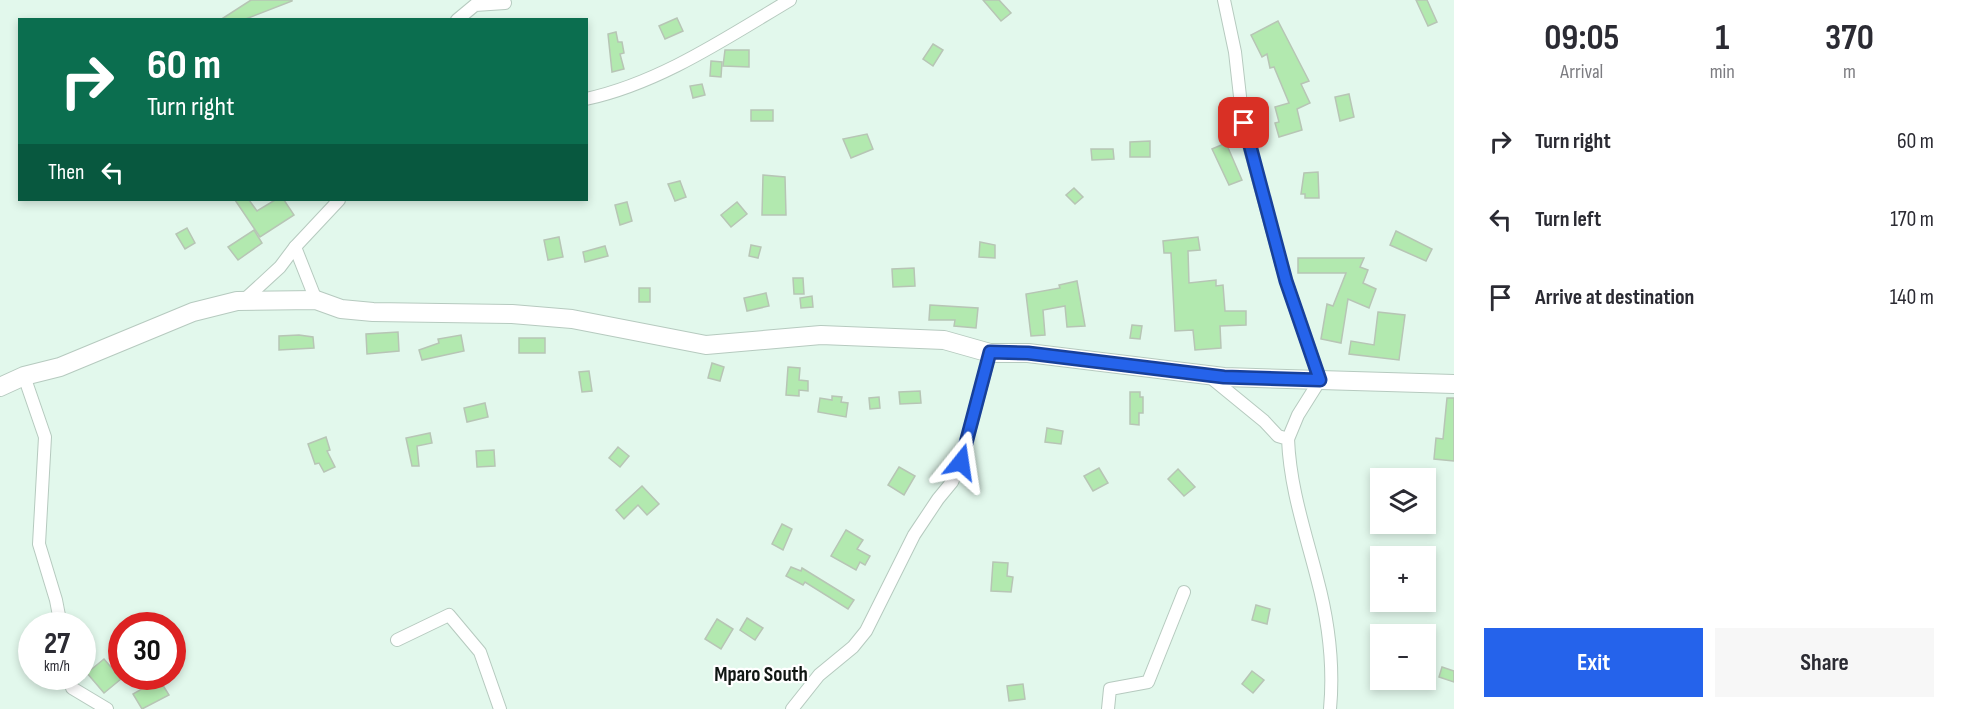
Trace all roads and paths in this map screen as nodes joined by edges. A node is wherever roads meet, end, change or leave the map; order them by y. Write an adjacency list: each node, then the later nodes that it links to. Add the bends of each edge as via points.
1 (790, 0): 5 (street, via 654,76)
2 (1224, 0): 13 (street, via 1244,123 1286,281)
3 (504, 3): 4 (street, via 475,5)
4 (460, 18)
5 (588, 98)
6 (338, 201): 7 (street)
7 (295, 247): 8 (street); 9 (street, via 280,267)
8 (316, 300): 9 (street); 10 (street, via 341,309 373,312 572,319 706,345 821,335 944,340)
9 (243, 301): 12 (street, via 193,312 60,367)
10 (990, 352): 11 (street); 23 (street, via 961,462 952,482 914,535 867,631 819,675)
11 (1209, 375): 13 (street); 16 (street, via 1278,436)
12 (24, 376): 15 (street); 18 (street, via 45,437 39,544)
13 (1320, 380): 14 (street); 16 (street)
14 (1454, 384)
15 (0, 387)
16 (1288, 439): 25 (street, via 1294,496 1325,612 1332,688)
17 (1184, 592): 24 (street, via 1148,682 1110,688)
18 (58, 612)
19 (397, 640): 22 (street, via 449,615 480,652)
20 (75, 690): 21 (street)
21 (107, 709)
22 (500, 709)
23 (792, 709)
24 (1108, 709)
25 (1330, 709)

